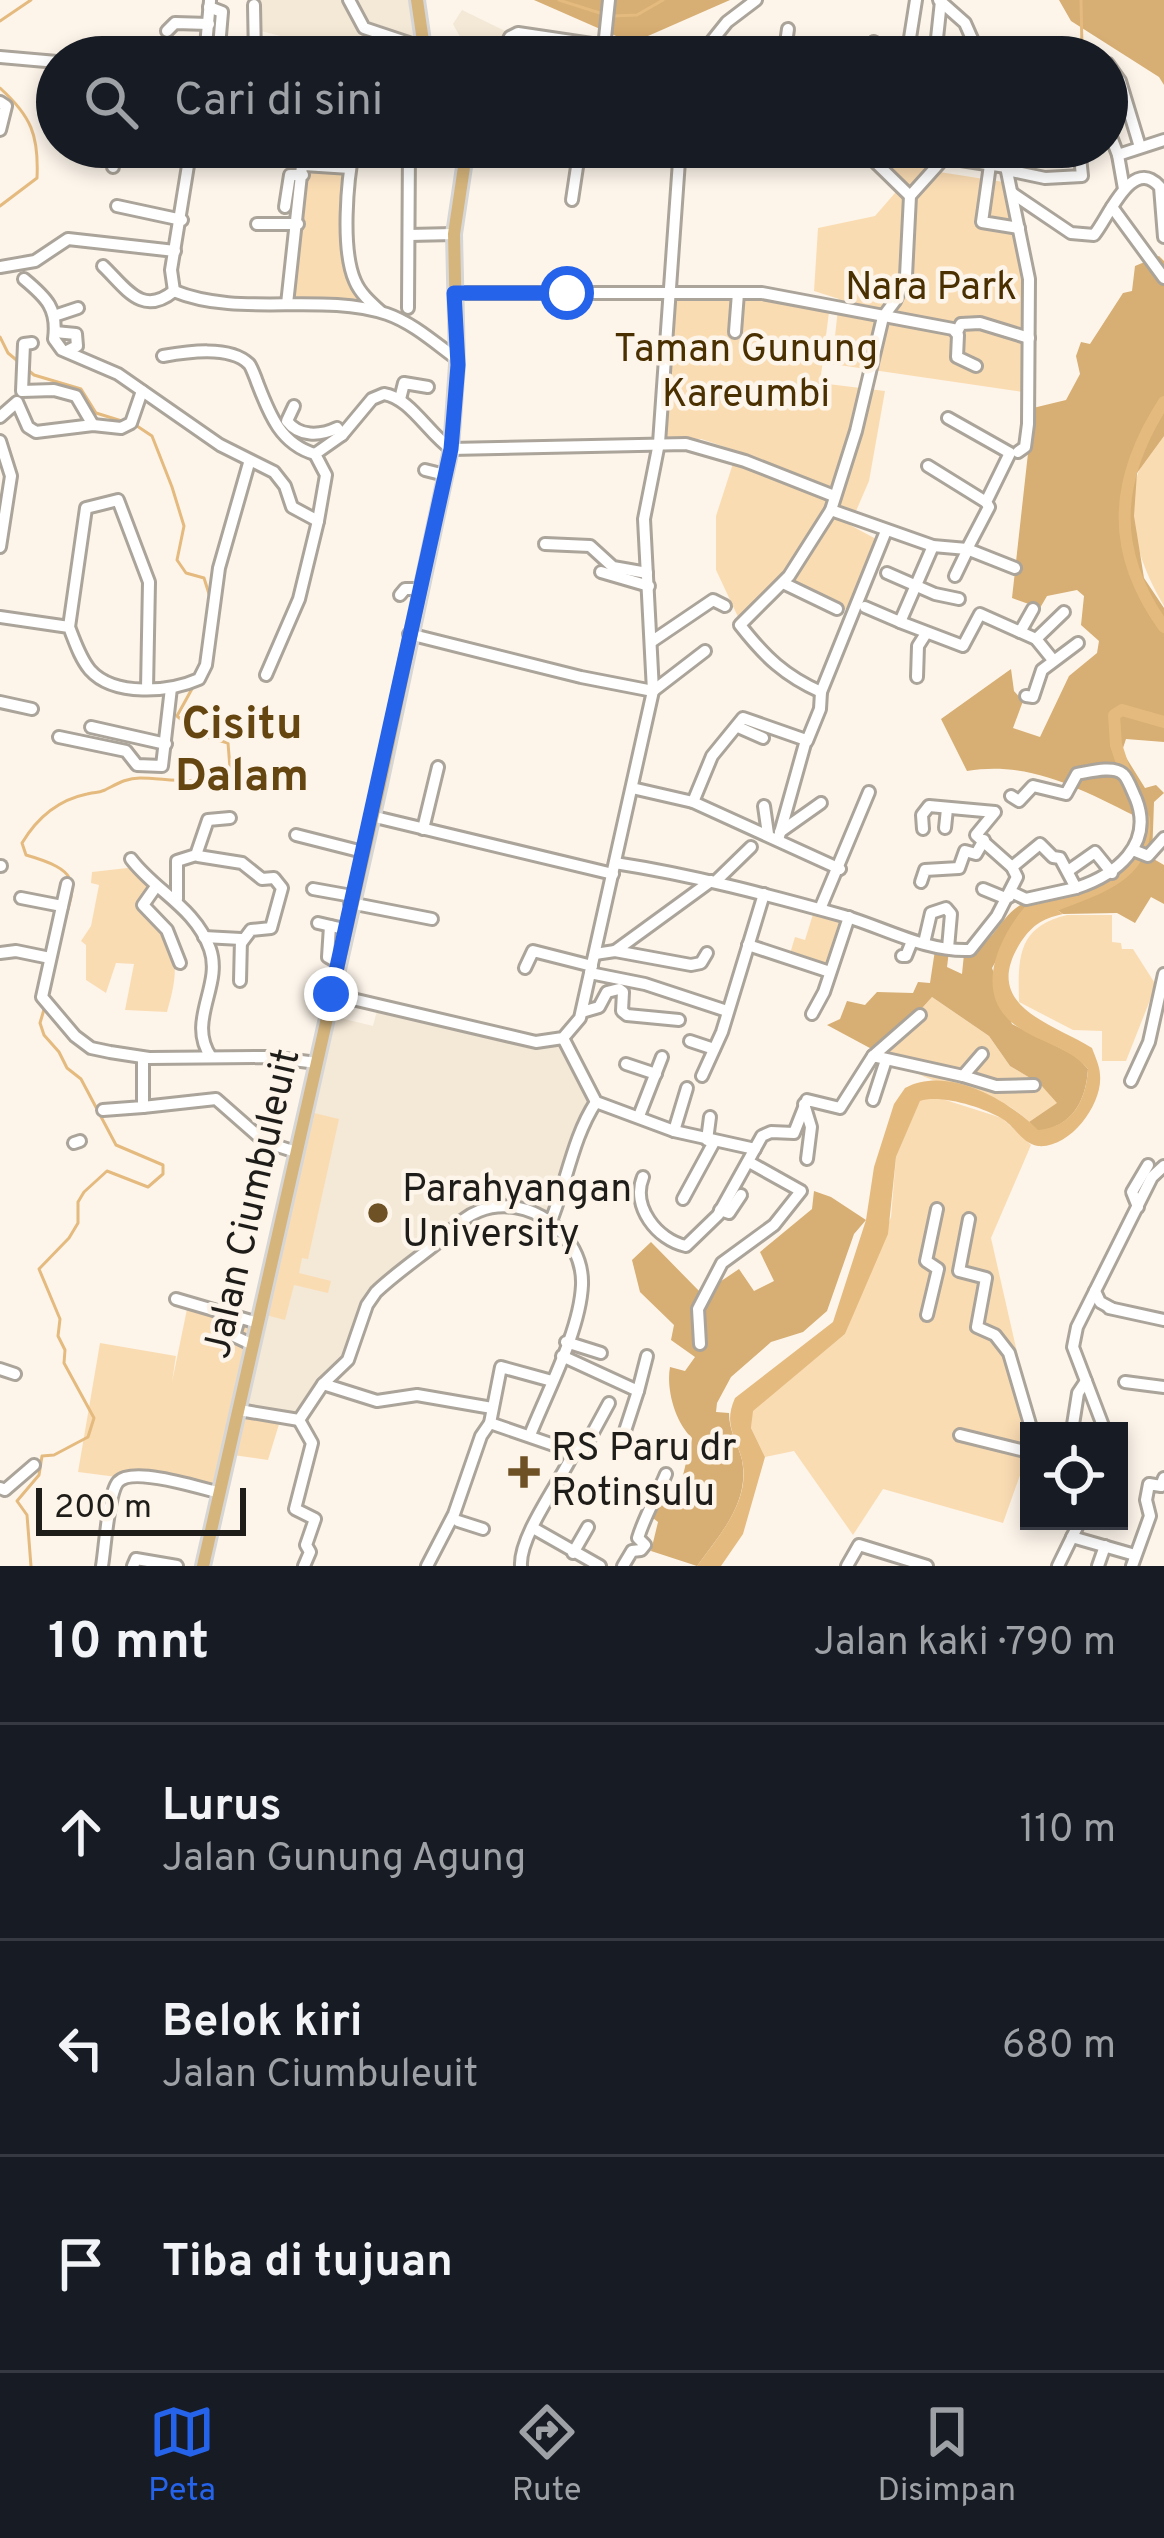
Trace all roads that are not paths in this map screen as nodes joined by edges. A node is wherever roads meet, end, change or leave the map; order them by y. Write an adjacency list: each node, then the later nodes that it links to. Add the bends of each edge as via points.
1 (349, 0): 15 (street, via 364,28)
2 (417, 0): 16 (main road)
3 (609, 0): 17 (street)
4 (756, 0): 18 (street)
5 (916, 0): 20 (street)
6 (940, 1): 21 (street); 22 (street)
7 (210, 4): 9 (street); 13 (street, via 222,12)
8 (254, 5): 14 (street)
9 (209, 24): 11 (street, via 176,22); 12 (street)
10 (788, 29): 19 (street)
11 (166, 31)
12 (208, 36)
13 (220, 36)
14 (255, 36)
15 (385, 36)
16 (425, 36)
17 (605, 36)
18 (716, 36)
19 (787, 36)
20 (910, 36)
21 (936, 36)
22 (971, 36)
23 (0, 57): 24 (street)
24 (36, 60)
25 (0, 102): 27 (street)
26 (1128, 107): 29 (street)
27 (0, 130)
28 (1164, 140): 29 (street)
29 (1140, 147): 30 (street)
30 (1128, 151)
31 (188, 168): 51 (street)
32 (350, 168): 43 (street); 70 (street, via 350,266)
33 (409, 168): 56 (street)
34 (464, 168): 55 (main road, Jalan Ciumbuleuit)
35 (577, 168): 47 (street)
36 (679, 168): 64 (street)
37 (881, 168): 46 (street)
38 (937, 168): 46 (street)
39 (990, 168): 54 (street, via 982,222)
40 (1006, 168): 41 (street, via 1045,178 1082,176); 45 (street)
41 (1081, 168)
42 (1120, 168): 44 (street)
43 (303, 170): 49 (street, via 290,176); 53 (street)
44 (1124, 189): 50 (street); 57 (street, via 1145,177 1157,181)
45 (1012, 193): 50 (street, via 1079,235 1094,235); 54 (street)
46 (910, 196): 72 (street, via 906,276)
47 (572, 200)
48 (117, 206): 51 (street)
49 (285, 207)
50 (1112, 208): 61 (street)
51 (182, 220): 58 (street)
52 (257, 224): 53 (street)
53 (298, 224): 67 (street)
54 (1019, 228): 76 (street)
55 (454, 234): 56 (street); 65 (main road, Jalan Ciumbuleuit)
56 (409, 235): 69 (street)
57 (1164, 236)
58 (175, 251): 60 (street, via 68,239 35,261); 63 (street)
59 (103, 266): 63 (street, via 144,301)
60 (0, 268)
61 (1164, 278)
62 (24, 279): 71 (street)
63 (174, 291): 67 (street)
64 (672, 292): 65 (street); 66 (street); 95 (street)
65 (454, 293): 82 (main road, Jalan Ciumbuleuit)
66 (738, 293): 72 (street); 74 (street)
67 (287, 304): 70 (street)
68 (78, 308): 71 (street)
69 (408, 308)
70 (382, 313): 82 (street)
71 (57, 314): 73 (street)
72 (883, 317): 75 (street); 103 (street)
73 (55, 332): 79 (street); 79 (street, via 76,334 77,346)
74 (735, 332)
75 (957, 332): 76 (street, via 971,322); 83 (street, via 957,357)
76 (1029, 338): 97 (street, via 1028,424)
77 (229, 340): 81 (street)
78 (32, 344): 90 (street, via 24,344 24,392 76,397)
79 (67, 351): 85 (street)
80 (163, 356): 81 (street)
81 (232, 357): 98 (street, via 249,364 254,389 290,444)
82 (457, 359): 96 (main road, Jalan Ciumbuleuit)
83 (976, 366)
84 (428, 387): 86 (street, via 404,383)
85 (142, 391): 90 (street, via 130,424); 93 (street)
86 (400, 399): 92 (street, via 372,399); 96 (street)
87 (294, 406): 92 (street, via 287,421 300,432 337,428)
88 (0, 417): 90 (street, via 17,402 36,432)
89 (948, 418): 104 (street, via 1010,453)
90 (93, 425)
91 (223, 426): 93 (street)
92 (342, 435): 98 (street)
93 (212, 439): 99 (street)
94 (0, 441): 110 (street, via 10,476)
95 (659, 443): 96 (street); 103 (street, via 703,446); 116 (street, via 644,519)
96 (451, 449): 102 (main road, Jalan Ciumbuleuit)
97 (1018, 452)
98 (315, 454): 106 (street, via 326,475)
99 (249, 463): 106 (street, via 274,472 292,507); 143 (street, via 219,568 202,676)
100 (928, 466): 104 (street)
101 (425, 470): 102 (street)
102 (446, 476): 119 (main road, Jalan Ciumbuleuit)
103 (834, 496): 105 (street)
104 (986, 502): 111 (street)
105 (831, 510): 107 (street); 117 (street)
106 (318, 521): 140 (street, via 299,599)
107 (886, 531): 109 (street); 145 (street)
108 (545, 544): 116 (street, via 590,546 613,567)
109 (933, 546): 111 (street); 118 (street)
110 (0, 547)
111 (967, 549): 112 (street); 115 (street)
112 (1015, 568)
113 (601, 572): 116 (street)
114 (887, 573): 118 (street)
115 (955, 576)
116 (648, 580): 133 (street)
117 (783, 583): 123 (street); 145 (street, via 740,625 776,668)
118 (917, 586): 126 (street); 128 (street)
119 (420, 589): 120 (street); 131 (main road, Jalan Ciumbuleuit)
120 (400, 595)
121 (725, 606): 133 (street, via 712,600)
122 (866, 607): 128 (street)
123 (838, 609)
124 (1033, 609): 130 (street)
125 (1064, 612): 135 (street)
126 (980, 614): 130 (street); 136 (street)
127 (0, 617): 129 (street)
128 (900, 622): 132 (street)
129 (69, 627): 142 (street, via 98,678); 142 (street, via 86,508 118,500 149,582)
130 (1020, 632): 135 (street)
131 (409, 634): 144 (street); 165 (main road, Jalan Ciumbuleuit)
132 (926, 635): 136 (street); 141 (street)
133 (651, 642): 144 (street)
134 (1078, 643): 139 (street)
135 (1037, 645): 139 (street)
136 (963, 646): 138 (street)
137 (705, 651): 144 (street)
138 (979, 653)
139 (1053, 660): 146 (street, via 1033,697)
140 (266, 675)
141 (917, 677)
142 (147, 688): 143 (street)
143 (171, 688): 156 (street)
144 (653, 691): 158 (street)
145 (821, 692): 155 (street)
146 (1026, 696)
147 (0, 702): 148 (street)
148 (32, 709)
149 (782, 714): 152 (street)
150 (91, 727): 156 (street)
151 (738, 727): 152 (street, via 745,717); 154 (street); 160 (street, via 712,756)
152 (775, 730): 155 (street)
153 (58, 737): 156 (street, via 126,751 137,765 163,765)
154 (763, 738)
155 (807, 741): 171 (street)
156 (166, 744)
157 (438, 766): 168 (street)
158 (632, 788): 160 (street); 180 (street)
159 (869, 792): 181 (street)
160 (693, 802): 171 (street)
161 (821, 803): 171 (street)
162 (952, 805): 164 (street); 167 (street); 169 (street, via 928,806)
163 (764, 806): 171 (street)
164 (995, 812): 173 (street, via 975,833); 176 (street, via 1014,791 1018,801 1036,785 1066,794 1079,773 1123,773 1140,812)
165 (371, 816): 168 (street); 175 (main road, Jalan Ciumbuleuit)
166 (230, 818): 178 (street, via 206,821)
167 (944, 828)
168 (423, 829): 180 (street)
169 (923, 830)
170 (296, 835): 175 (street)
171 (775, 835): 181 (street)
172 (1164, 838): 176 (street, via 1148,855)
173 (984, 840): 179 (street); 185 (street, via 976,854 965,851 959,868 925,869)
174 (751, 847): 184 (street)
175 (363, 852): 194 (main road, Jalan Ciumbuleuit)
176 (1135, 852): 183 (street)
177 (131, 859): 187 (street)
178 (196, 859): 193 (street, via 177,861); 201 (street, via 242,863 282,888 271,928 251,930)
179 (1012, 867): 182 (street, via 1040,844); 195 (street, via 1016,877)
180 (614, 868): 184 (street); 211 (street)
181 (840, 869): 197 (street)
182 (1068, 872): 183 (street, via 1095,852); 188 (street)
183 (1112, 873): 188 (street)
184 (713, 881): 191 (street); 205 (street)
185 (921, 882)
186 (67, 884): 196 (street)
187 (155, 888): 193 (street); 210 (street, via 143,906 167,930)
188 (1076, 888): 195 (street, via 1026,899 1011,892)
189 (983, 889): 195 (street)
190 (313, 890): 194 (street)
191 (764, 894): 197 (street); 203 (street)
192 (21, 898): 196 (street)
193 (177, 899): 200 (street)
194 (351, 900): 199 (street); 216 (main road, Jalan Ciumbuleuit, via 331,926)
195 (1003, 903): 204 (street, via 970,950)
196 (62, 906): 209 (street)
197 (820, 909): 198 (street)
198 (849, 917): 202 (street); 213 (street)
199 (432, 919)
200 (204, 937): 201 (street); 228 (street, via 214,974 202,1018)
201 (242, 942): 215 (street)
202 (918, 942): 204 (street); 204 (street, via 931,913 946,908); 208 (street)
203 (748, 945): 213 (street); 217 (street)
204 (949, 949)
205 (616, 952): 207 (street, via 691,965); 211 (street)
206 (0, 953): 209 (street)
207 (707, 953)
208 (902, 956)
209 (50, 958): 227 (street, via 45,1003 86,1045)
210 (180, 963)
211 (592, 964): 212 (street, via 531,952); 217 (street); 219 (street)
212 (525, 968)
213 (830, 972): 218 (street)
214 (1164, 974): 235 (street, via 1150,1042)
215 (240, 981)
216 (331, 994): 222 (street, via 536,1042); 230 (main road, Jalan Ciumbuleuit)
217 (727, 1011): 224 (street)
218 (812, 1014)
219 (581, 1015): 221 (street, via 619,989 627,1015); 222 (street)
220 (920, 1015): 229 (street)
221 (679, 1020)
222 (563, 1038): 239 (street)
223 (690, 1041): 224 (street)
224 (714, 1048): 233 (street)
225 (982, 1054): 234 (street)
226 (662, 1057): 232 (street)
227 (143, 1058): 228 (street); 241 (street)
228 (211, 1058): 230 (street)
229 (879, 1058): 234 (street); 238 (street); 240 (street, via 840,1108)
230 (317, 1063): 247 (main road, Jalan Ciumbuleuit)
231 (626, 1064): 232 (street)
232 (656, 1074): 243 (street)
233 (702, 1076)
234 (963, 1076): 236 (street, via 996,1086)
235 (1131, 1081)
236 (1034, 1084)
237 (687, 1088): 245 (street)
238 (873, 1100)
239 (596, 1102): 243 (street); 259 (street, via 578,1131)
240 (804, 1103): 248 (street, via 794,1132 766,1133); 249 (street)
241 (143, 1107): 242 (street); 247 (street, via 216,1099 265,1142)
242 (103, 1110)
243 (639, 1116): 245 (street)
244 (710, 1117): 246 (street)
245 (674, 1131): 246 (street)
246 (711, 1141): 248 (street); 254 (street)
247 (296, 1152): 269 (main road, Jalan Ciumbuleuit)
248 (752, 1155): 257 (street); 271 (street, via 801,1192 774,1226 722,1263 698,1309)
249 (807, 1159)
250 (1148, 1165): 255 (street, via 1132,1192)
251 (1164, 1166): 255 (street)
252 (643, 1177): 257 (street, via 641,1209 678,1245 692,1242)
253 (741, 1195): 257 (street, via 729,1213)
254 (683, 1199)
255 (1138, 1208): 262 (street)
256 (937, 1209): 260 (street, via 926,1262)
257 (716, 1210)
258 (969, 1219): 261 (street)
259 (551, 1221): 270 (street, via 570,1240 581,1271); 281 (street, via 493,1207 461,1220 376,1292 348,1360)
260 (938, 1269): 261 (street); 266 (street)
261 (958, 1271): 288 (street, via 986,1278 977,1327 1010,1353)
262 (1095, 1291): 264 (street); 265 (street)
263 (176, 1299): 267 (street)
264 (1111, 1308): 265 (street); 268 (street)
265 (1088, 1311): 279 (street, via 1073,1347)
266 (927, 1316)
267 (239, 1319): 269 (street); 272 (street, via 235,1336)
268 (1164, 1320)
269 (257, 1324): 272 (main road, Jalan Ciumbuleuit)
270 (566, 1342): 273 (street); 274 (street)
271 (700, 1344)
272 (253, 1345): 286 (main road, Jalan Ciumbuleuit)
273 (601, 1354)
274 (562, 1356): 278 (street); 283 (street)
275 (647, 1356): 283 (street)
276 (0, 1369): 277 (street)
277 (15, 1374)
278 (552, 1381): 285 (street, via 501,1367); 292 (street)
279 (1086, 1381): 289 (street); 290 (street)
280 (1125, 1382): 282 (street)
281 (322, 1384): 285 (street, via 377,1401 417,1395); 287 (street)
282 (1164, 1387)
283 (638, 1391): 294 (street)
284 (609, 1403): 296 (street, via 584,1449)
285 (492, 1408): 291 (street)
286 (238, 1411): 287 (street); 301 (main road, Jalan Ciumbuleuit)
287 (299, 1420): 315 (street, via 312,1443 295,1509 316,1520)
288 (1029, 1422)
289 (1073, 1422)
290 (1102, 1422)
291 (490, 1423): 292 (street); 316 (street)
292 (530, 1435): 296 (street)
293 (960, 1435): 295 (street)
294 (622, 1440)
295 (1020, 1450)
296 (574, 1452): 304 (street)
297 (34, 1465): 300 (street)
298 (666, 1474): 319 (street, via 641,1524 645,1545)
299 (1164, 1478): 310 (street, via 1150,1484 1150,1516)
300 (0, 1487)
301 (220, 1493): 311 (street, via 173,1480 122,1479); 314 (main road, Jalan Ciumbuleuit)
302 (458, 1521): 305 (street)
303 (588, 1527): 309 (street)
304 (533, 1528): 309 (street); 317 (street)
305 (483, 1529)
306 (1076, 1530): 307 (street)
307 (1072, 1537): 308 (street); 322 (street)
308 (1105, 1546): 310 (street); 323 (street)
309 (573, 1553): 318 (street)
310 (1134, 1561)
311 (102, 1566)
312 (133, 1566): 313 (street, via 138,1558)
313 (176, 1566)
314 (203, 1566)
315 (304, 1566)
316 (427, 1566)
317 (521, 1566)
318 (601, 1566)
319 (623, 1566)
320 (847, 1566): 321 (street, via 854,1548 869,1546)
321 (927, 1566)
322 (1058, 1566)
323 (1099, 1566)

